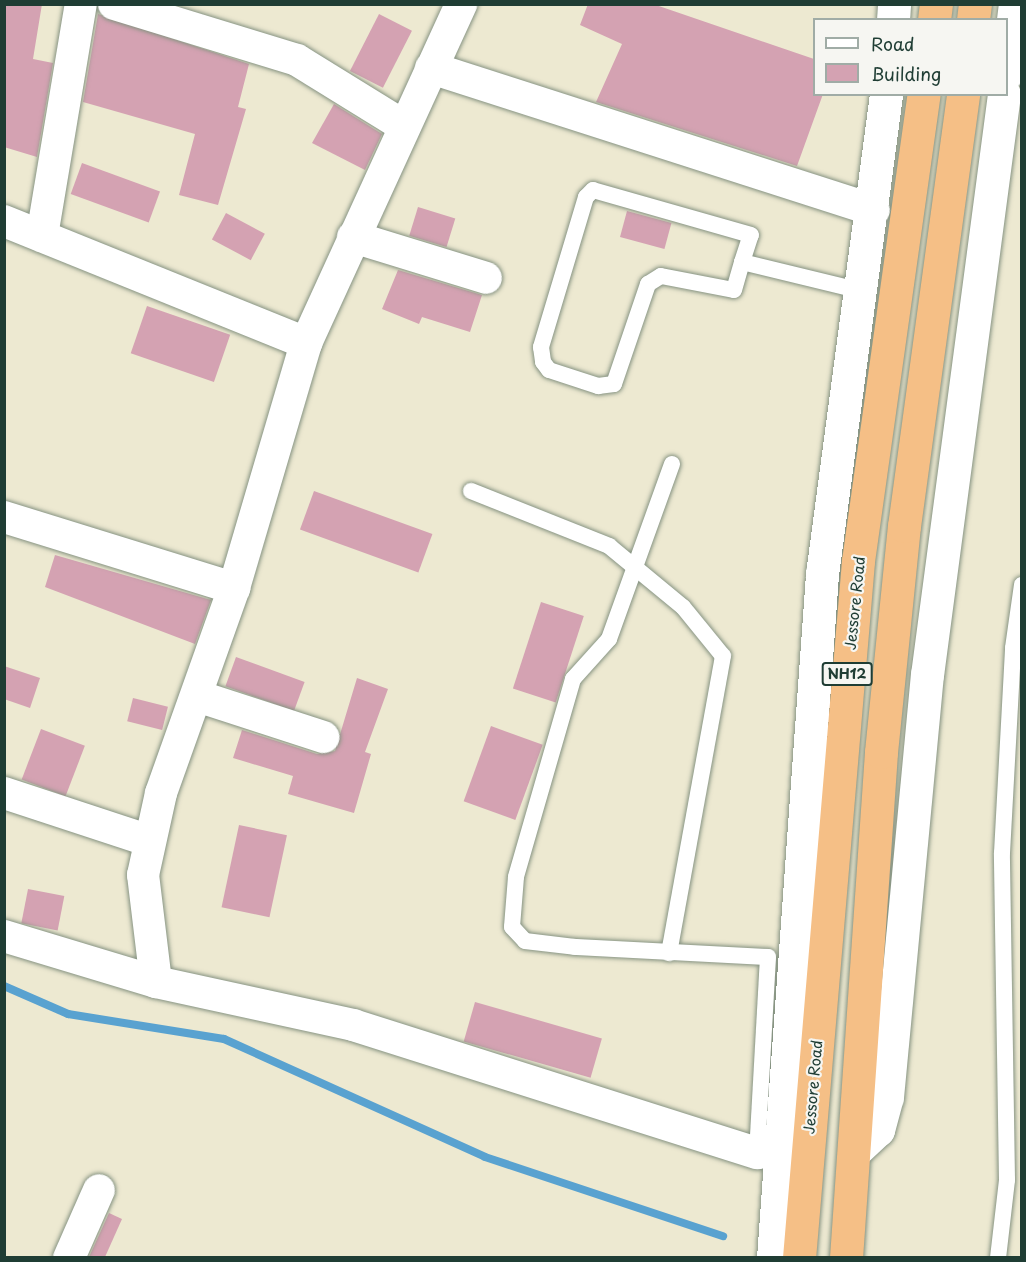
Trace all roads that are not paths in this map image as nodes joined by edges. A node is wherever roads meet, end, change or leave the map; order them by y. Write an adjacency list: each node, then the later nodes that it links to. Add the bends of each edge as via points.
1 (81, 4): 14 (street)
2 (114, 4): 11 (street, via 297,60)
3 (461, 4): 6 (street)
4 (1015, 4): 5 (street)
5 (1008, 58)
6 (431, 68): 11 (street); 12 (street)
7 (885, 96): 12 (street)
8 (924, 96): 33 (highway, Jessore Road / NH12)
9 (963, 96): 34 (highway, NH12, via 904,526 882,740)
10 (1004, 96): 34 (street, via 927,675 888,1097 878,1130)
11 (404, 126): 15 (street)
12 (874, 210): 18 (street)
13 (4, 220): 14 (street)
14 (42, 236): 19 (street)
15 (353, 237): 17 (street); 19 (street)
16 (742, 262): 16 (lane, via 734,290 676,276 648,284 614,384 598,386 549,370 543,362 541,347 586,197 593,190 751,235); 18 (lane)
17 (486, 278)
18 (862, 291): 33 (street, via 822,574)
19 (306, 343): 25 (street)
20 (672, 464): 23 (lane)
21 (471, 491): 23 (lane, via 609,546)
22 (4, 517): 25 (street)
23 (634, 566): 31 (lane, via 684,607 723,656); 31 (lane, via 609,639 573,679 509,909 512,927 525,941)
24 (1022, 585): 40 (lane, via 1012,648 1002,853 1007,1180)
25 (234, 588): 26 (street)
26 (197, 696): 27 (street); 29 (street)
27 (323, 737)
28 (4, 793): 29 (street)
29 (147, 840): 32 (street, via 143,875)
30 (4, 936): 32 (street)
31 (669, 952): 33 (lane, via 768,957)
32 (156, 981): 33 (street, via 353,1025)
33 (781, 1147): 37 (street); 38 (highway, Jessore Road / NH12)
34 (854, 1152): 39 (highway, NH12)
35 (99, 1190): 36 (street)
36 (69, 1257)
37 (773, 1257)
38 (799, 1257)
39 (846, 1257)
40 (998, 1257)

